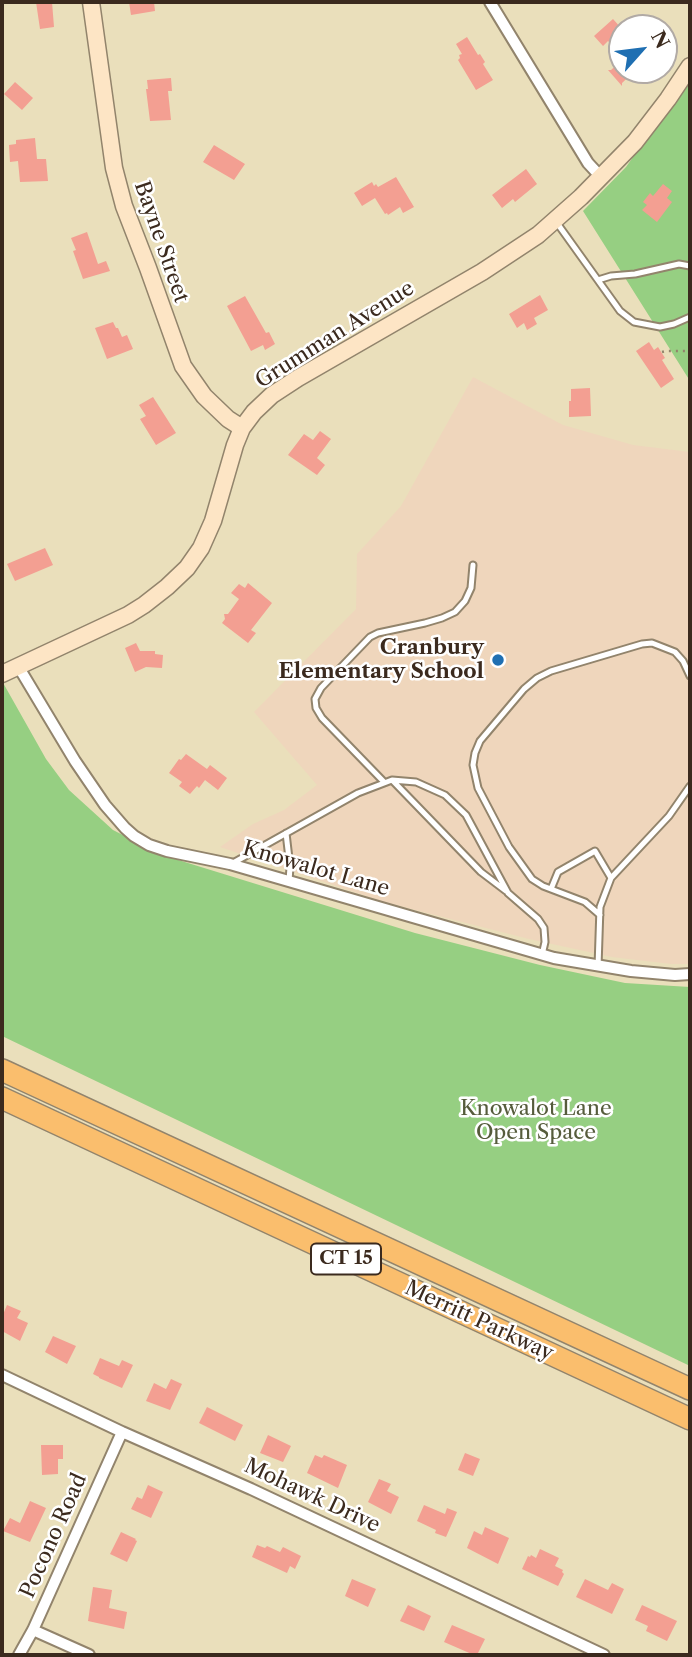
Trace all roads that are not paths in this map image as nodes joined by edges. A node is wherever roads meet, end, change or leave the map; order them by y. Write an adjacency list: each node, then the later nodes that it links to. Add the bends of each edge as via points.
1 (91, 2): 9 (street, Bayne Street, via 114,168 124,206 183,366 204,396)
2 (490, 2): 4 (street)
3 (690, 66): 4 (street, Grumman Avenue, via 651,123)
4 (601, 177): 5 (street, Grumman Avenue)
5 (555, 221): 7 (lane); 9 (street, Grumman Avenue, via 482,272 272,395)
6 (690, 266): 7 (lane, via 679,264)
7 (598, 280): 8 (lane, via 634,322 660,327)
8 (690, 317)
9 (242, 428): 11 (street, Grumman Avenue, via 213,521 187,568 128,615)
10 (473, 565): 15 (lane, via 471,588 455,612 370,637 315,699 322,719)
11 (18, 666): 12 (street, Grumman Avenue); 18 (street, Knowalot Lane, via 92,787 125,828 158,848)
12 (2, 674)
13 (690, 676): 21 (lane, via 675,652 652,643 551,671 524,689 480,741 473,765 478,788 524,868)
14 (392, 780): 15 (lane); 22 (lane, via 481,872); 22 (lane, via 416,782 445,795 466,815)
15 (384, 782): 17 (lane)
16 (690, 786): 19 (lane, via 669,816)
17 (285, 833): 18 (lane); 20 (lane)
18 (230, 864): 20 (street, Knowalot Lane)
19 (611, 878): 21 (lane, via 595,851 558,872); 23 (lane)
20 (289, 881): 24 (street, Knowalot Lane)
21 (551, 889): 23 (lane, via 584,902)
22 (508, 893): 24 (lane, via 544,928)
23 (600, 915): 25 (lane)
24 (542, 955): 25 (street, Knowalot Lane)
25 (598, 967): 26 (street, Knowalot Lane)
26 (690, 974)
27 (2, 1070): 30 (highway, Merritt Parkway / CT 15)
28 (2, 1098): 31 (highway, Merritt Parkway / CT 15)
29 (2, 1375): 32 (street, Mohawk Drive)
30 (690, 1389)
31 (690, 1419)
32 (122, 1432): 33 (street, Pocono Road); 34 (street, Mohawk Drive)
33 (33, 1630): 35 (street, Pocono Road); 36 (street)
34 (598, 1654)
35 (19, 1655)
36 (89, 1655)

